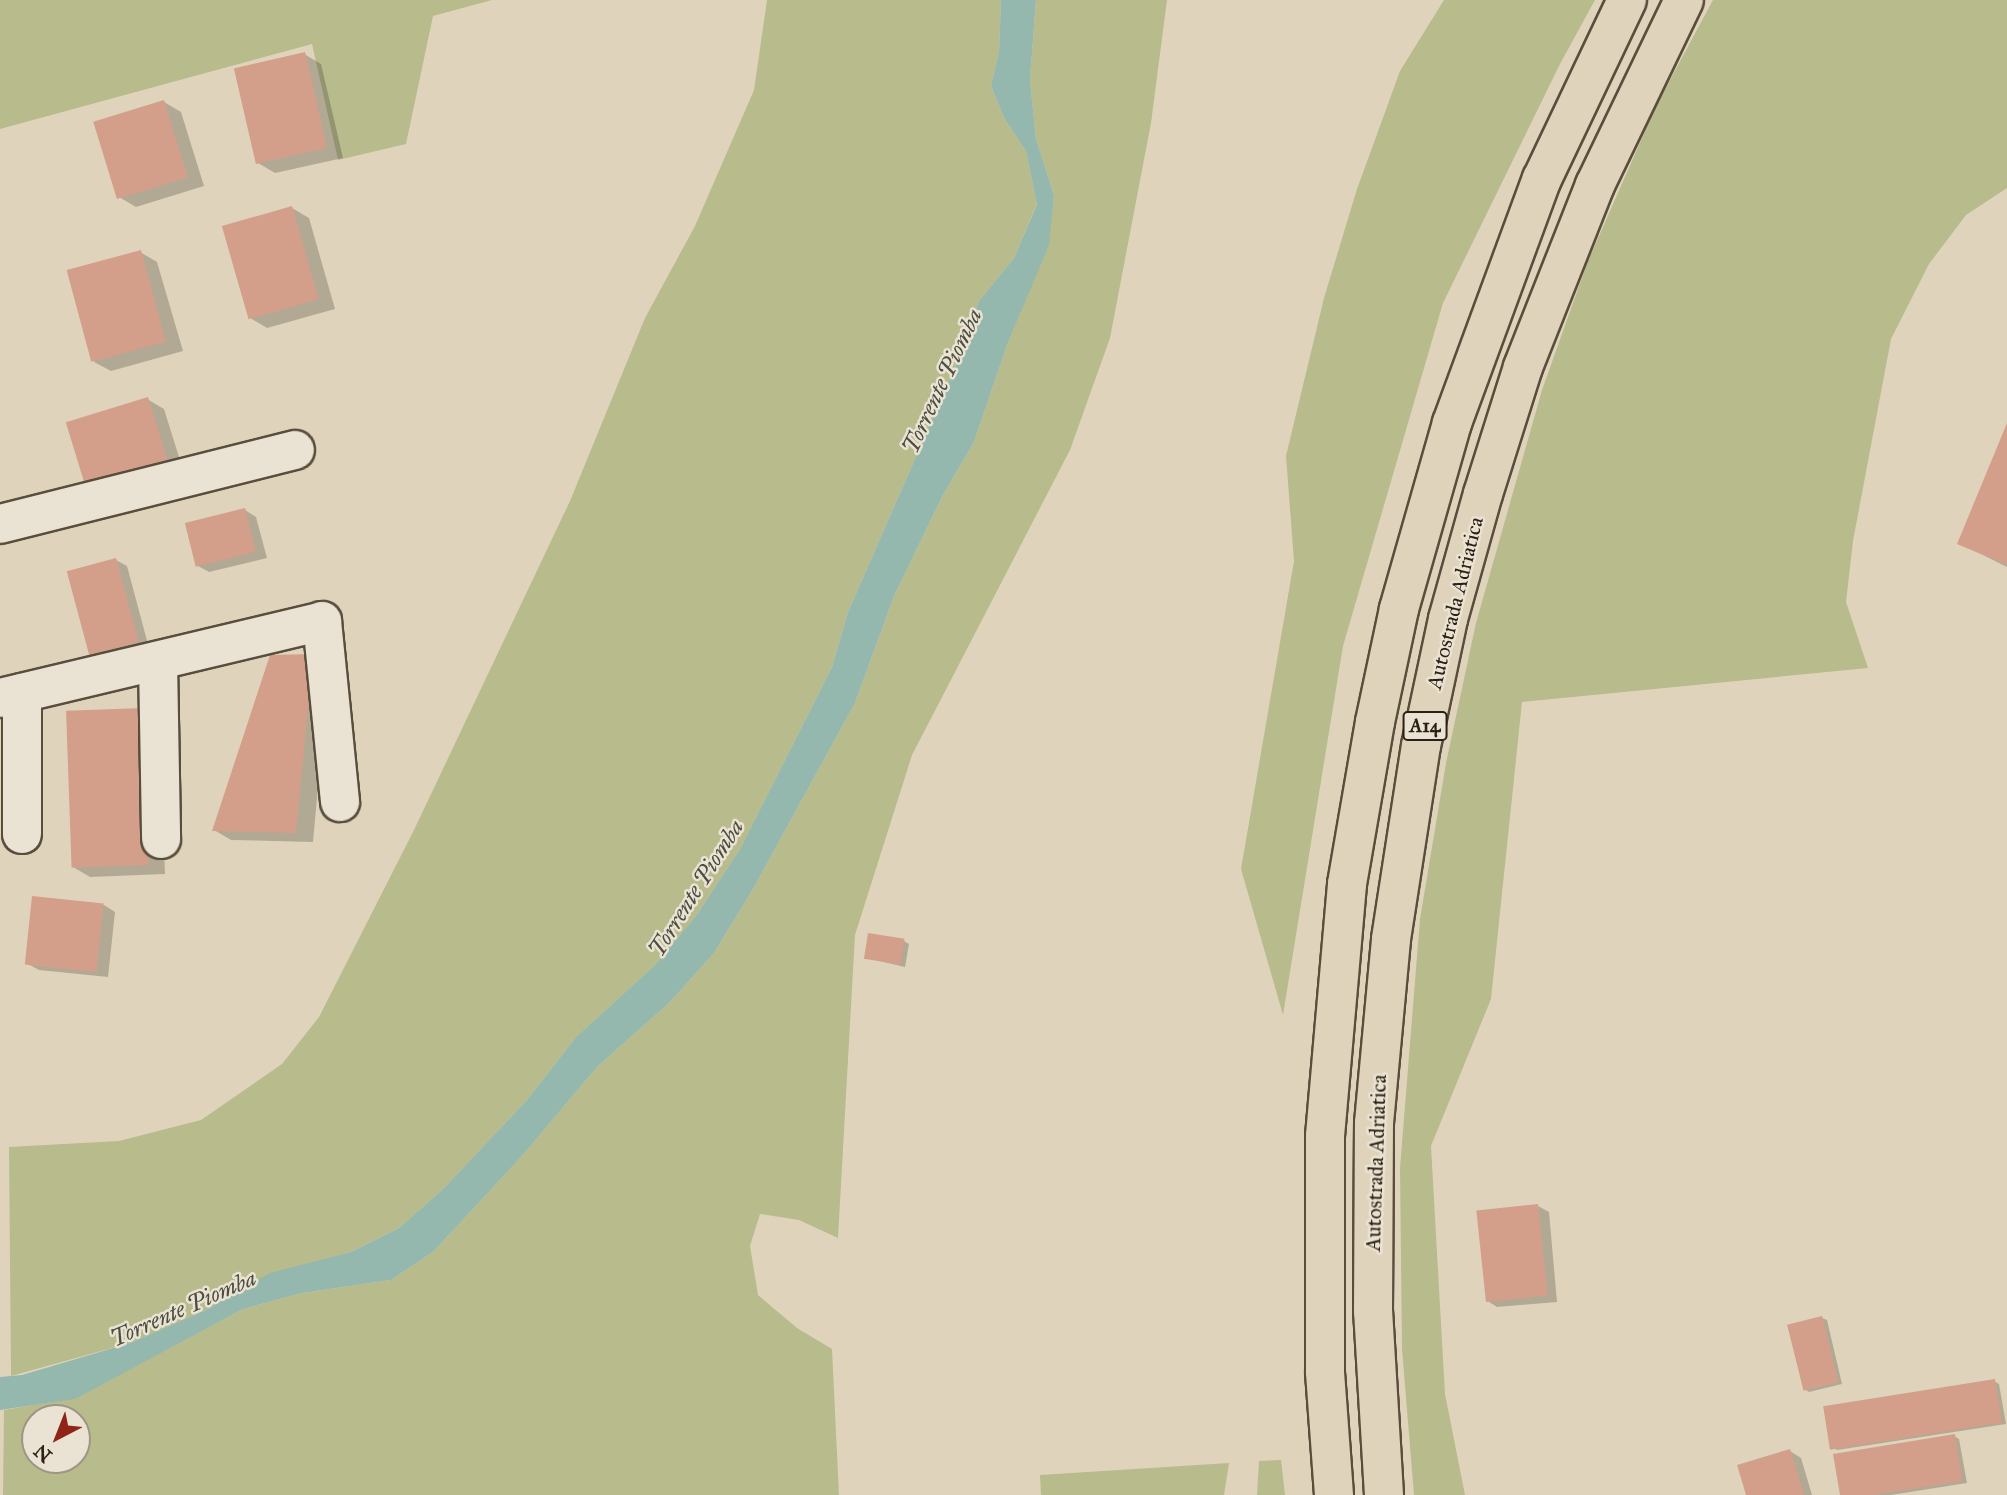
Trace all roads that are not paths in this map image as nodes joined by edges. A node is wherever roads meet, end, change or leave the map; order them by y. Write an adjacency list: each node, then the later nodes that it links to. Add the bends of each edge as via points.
1 (1628, 0): 10 (highway, A14, via 1542,179 1451,423 1399,609 1375,722 1347,884 1325,1136 1325,1358)
2 (1684, 0): 11 (highway, Autostrada Adriatica / A14, via 1595,186 1523,367 1458,583 1421,746 1391,939 1374,1123 1373,1311)
3 (295, 450): 4 (lane)
4 (0, 524)
5 (158, 661): 6 (lane); 7 (lane, via 322,621); 9 (lane)
6 (11, 696): 8 (lane)
7 (340, 802)
8 (22, 834)
9 (161, 839)
10 (1334, 1495)
11 (1384, 1495)

